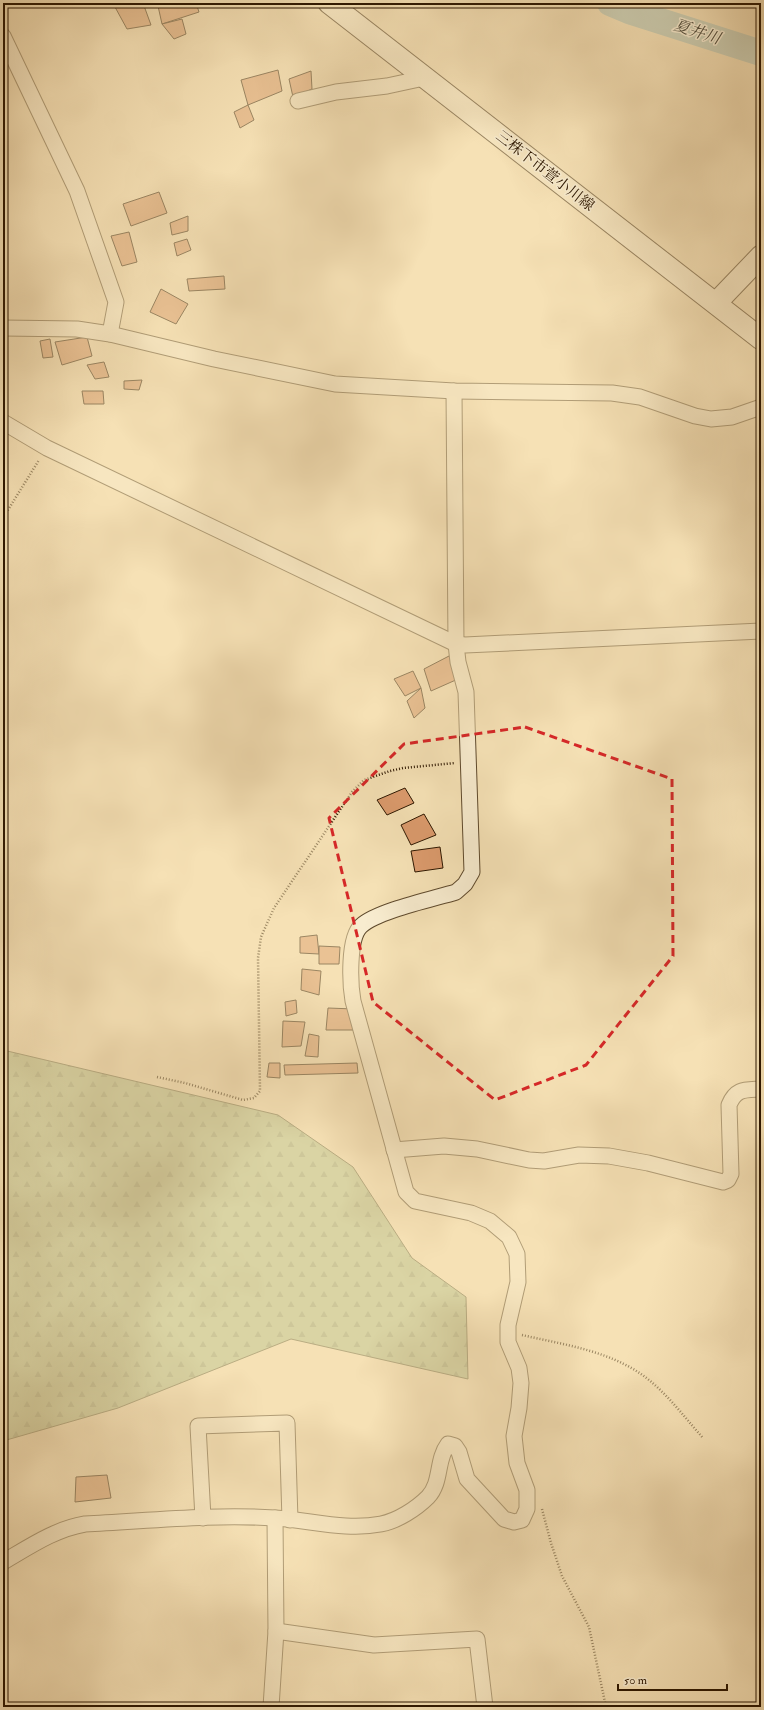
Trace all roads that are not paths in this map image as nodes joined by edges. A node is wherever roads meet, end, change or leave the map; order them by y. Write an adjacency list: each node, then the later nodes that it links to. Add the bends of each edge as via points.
1 (329, 3): 3 (main road, 三株下市萱小川線)
2 (3, 36): 8 (street, via 79,198 116,302)
3 (424, 78): 4 (street, via 387,86 336,92); 6 (main road, 三株下市萱小川線)
4 (298, 101)
5 (761, 256): 6 (main road)
6 (716, 303): 9 (main road, 三株下市萱小川線)
7 (3, 328): 8 (street, via 77,329)
8 (110, 334): 10 (street, via 328,383)
9 (761, 339)
10 (454, 400): 11 (street, via 612,393 640,398 711,419 732,417); 14 (street)
11 (761, 407)
12 (8, 425): 14 (street, via 47,448)
13 (761, 631): 14 (street)
14 (456, 644): 16 (street, via 466,692 472,872 465,884 456,892 374,917 360,927 354,939 351,986 353,1001)
15 (761, 1089): 16 (street, via 741,1091 732,1096 729,1105 731,1174 728,1180 722,1182 648,1163 608,1156 579,1155 537,1161 477,1148 444,1146)
16 (394, 1150): 19 (street, via 406,1192 415,1201 471,1213 490,1221 509,1237 517,1254 518,1282 508,1325 508,1342 519,1368 521,1383 514,1436 518,1464 527,1490 527,1509 522,1520 514,1522 504,1519 467,1478 459,1452 455,1446 448,1444 443,1450 437,1482 428,1497 404,1515 381,1524 341,1526)
17 (202, 1518): 18 (street); 19 (street, via 198,1426 287,1423); 20 (street, via 70,1527)
18 (275, 1518): 19 (street); 21 (street)
19 (290, 1520)
20 (3, 1562)
21 (276, 1631): 22 (street); 23 (street, via 374,1645 477,1639)
22 (271, 1707)
23 (485, 1707)

